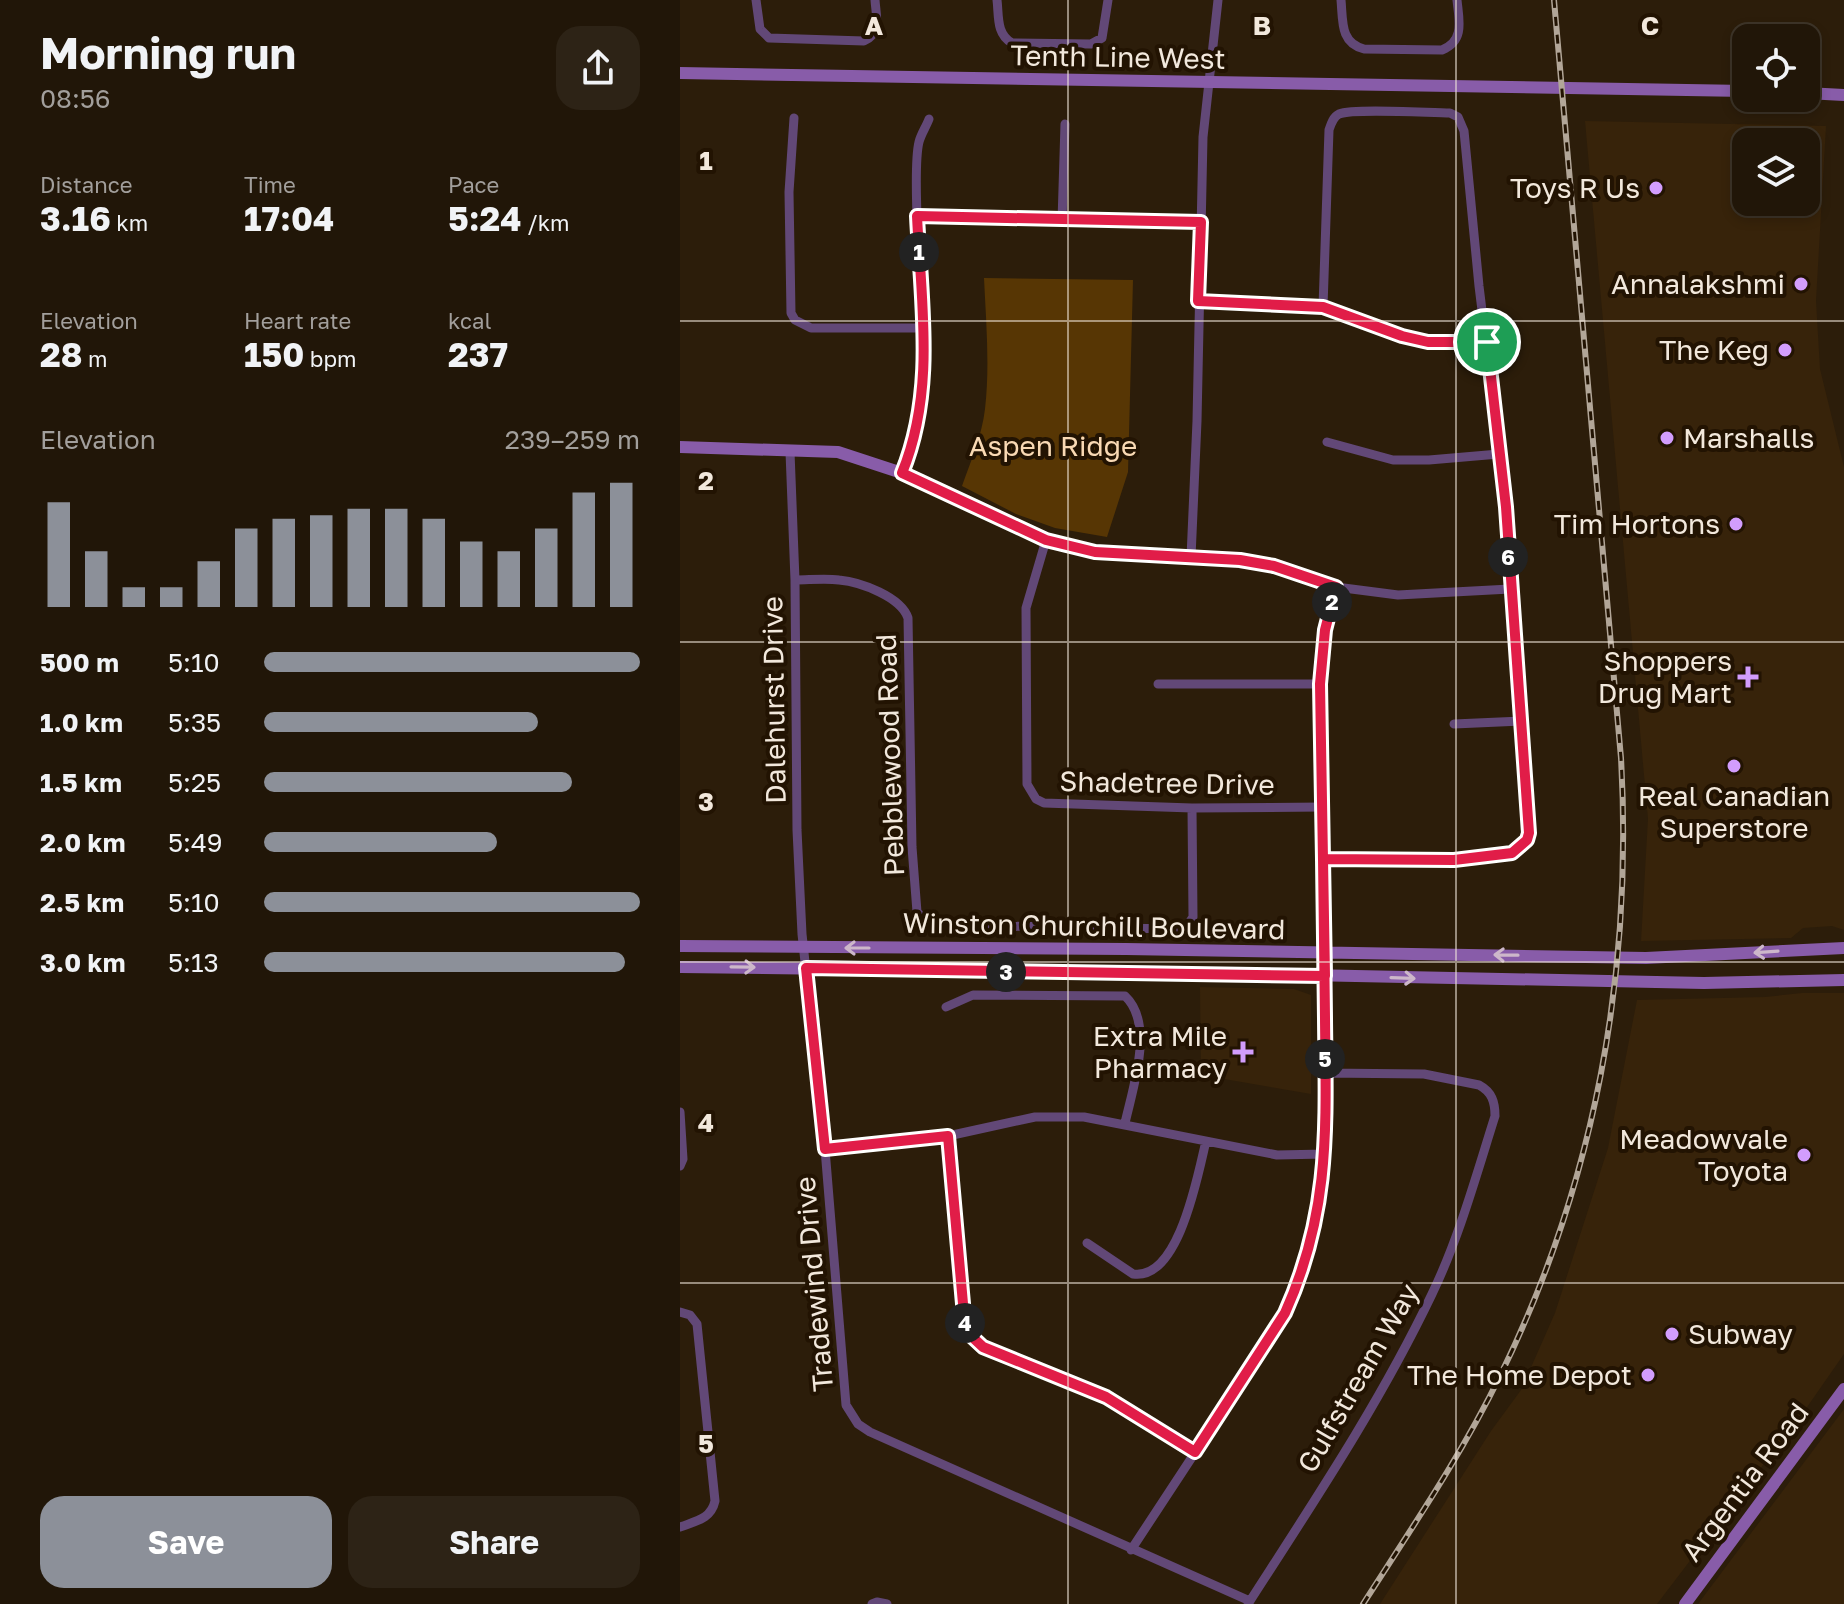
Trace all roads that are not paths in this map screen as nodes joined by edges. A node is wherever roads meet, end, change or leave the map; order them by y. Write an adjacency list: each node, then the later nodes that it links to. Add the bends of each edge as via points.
1 (756, 0): 2 (street, via 760,29 769,38 864,41 877,26)
2 (875, 0)
3 (997, 0): 4 (street, via 1000,29 1012,43 1091,44 1105,31)
4 (1108, 0)
5 (1218, 0): 9 (street)
6 (1341, 0): 7 (street, via 1346,38 1354,46 1426,50 1442,50 1456,41)
7 (1457, 0)
8 (680, 73): 9 (street, Tenth Line West)
9 (1210, 83): 10 (street, Tenth Line West); 18 (street)
10 (1732, 91)
11 (1820, 94): 12 (street)
12 (1844, 95)
13 (794, 118): 21 (street, via 789,192 795,320 811,328)
14 (929, 119): 16 (street, via 918,144)
15 (1065, 124): 17 (street)
16 (917, 216): 17 (street); 21 (street)
17 (1062, 221): 18 (street)
18 (1201, 222): 19 (street)
19 (1198, 301): 20 (street); 29 (street)
20 (1323, 307): 22 (street, via 1428,342); 22 (street, via 1332,121 1339,114 1450,113 1463,124)
21 (923, 328): 27 (street, via 923,391)
22 (1487, 342): 26 (street)
23 (1327, 442): 26 (street, via 1393,460)
24 (680, 447): 25 (street)
25 (790, 452): 27 (street, via 838,452); 30 (street, Dalehurst Drive)
26 (1499, 454): 32 (street)
27 (902, 473): 28 (street)
28 (1046, 540): 29 (street, via 1095,552); 38 (street, Shadetree Drive, via 1026,608 1030,791 1044,803)
29 (1191, 557): 31 (street, via 1274,566)
30 (795, 580): 38 (street, Pebblewood Road, via 857,584 905,609 912,847 917,912 927,922 1176,929 1188,925 1193,917); 41 (street, Dalehurst Drive)
31 (1336, 587): 32 (street, via 1398,595); 34 (street)
32 (1510, 589): 35 (street)
33 (1158, 684): 34 (street)
34 (1320, 684): 37 (street)
35 (1522, 721): 36 (street); 39 (street, via 1529,833 1512,853 1454,860)
36 (1454, 724)
37 (1323, 807): 38 (street, Shadetree Drive); 39 (street)
38 (1192, 808)
39 (1323, 859): 43 (street)
40 (680, 946): 41 (street, Winston Churchill Boulevard)
41 (803, 947): 43 (street, Winston Churchill Boulevard, one-way to 41); 45 (street, Tradewind Drive)
42 (1844, 948): 43 (street, Winston Churchill Boulevard, one-way to 43, via 1646,958)
43 (1325, 952): 46 (street)
44 (680, 967): 45 (street, Winston Churchill Boulevard, one-way to 45)
45 (806, 968): 46 (street, Winston Churchill Boulevard); 54 (street, Tradewind Drive)
46 (1325, 976): 47 (street, Winston Churchill Boulevard, one-way to 47, via 1704,983); 49 (street)
47 (1844, 980)
48 (946, 1007): 51 (street, via 973,995 1125,996 1141,1020)
49 (1325, 1073): 55 (street); 63 (street, Gulfstream Way, via 1424,1074 1479,1085 1491,1096 1495,1116 1463,1216 1414,1330)
50 (680, 1112): 56 (street)
51 (1125, 1123): 52 (street, via 1035,1117); 53 (street)
52 (948, 1136): 54 (street); 60 (street, via 968,1333 983,1347 1106,1397)
53 (1206, 1141): 55 (street, via 1277,1155); 57 (street, via 1185,1222 1156,1270 1133,1274)
54 (825, 1149): 62 (street, Tradewind Drive, via 850,1416 870,1432)
55 (1325, 1154): 60 (street, via 1316,1224 1296,1289 1274,1333)
56 (680, 1166)
57 (1087, 1243)
58 (680, 1312): 61 (street, via 697,1324 715,1501 705,1518)
59 (1844, 1389): 66 (street, Argentia Road)
60 (1195, 1452): 62 (street)
61 (680, 1527)
62 (1131, 1550): 63 (street, Tradewind Drive)
63 (1249, 1602)
64 (872, 1604): 65 (street)
65 (887, 1604)
66 (1685, 1604)

